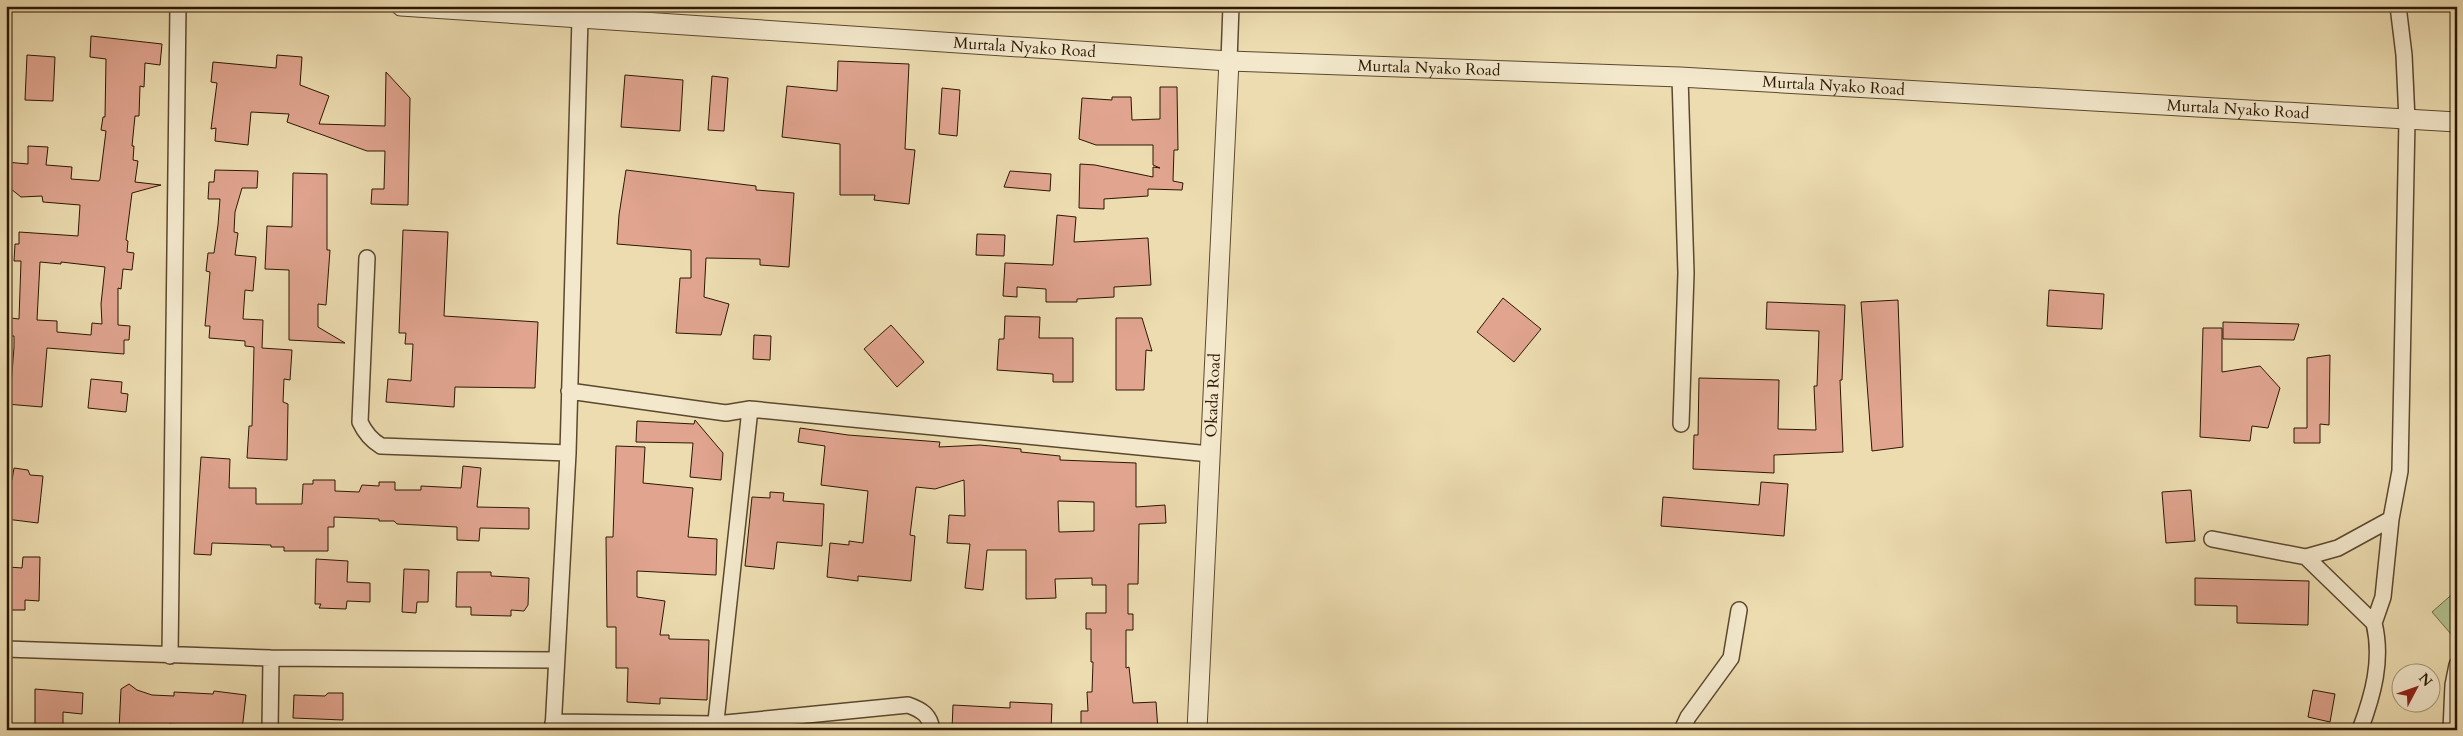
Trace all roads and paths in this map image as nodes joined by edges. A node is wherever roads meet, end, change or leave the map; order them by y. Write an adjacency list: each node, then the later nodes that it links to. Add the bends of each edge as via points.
1 (178, 6): 23 (street)
2 (401, 6): 5 (street, Murtala Nyako Road)
3 (1231, 6): 7 (street)
4 (2398, 6): 9 (street)
5 (433, 7): 6 (street, Murtala Nyako Road)
6 (580, 18): 7 (street, Murtala Nyako Road); 12 (street)
7 (1229, 62): 8 (street, Murtala Nyako Road); 16 (street, Okada Road)
8 (1680, 77): 9 (street, Murtala Nyako Road); 14 (street, via 1686,273)
9 (2407, 120): 10 (street, Murtala Nyako Road); 17 (street, via 2400,471)
10 (2457, 122)
11 (368, 258): 15 (street, via 360,422 373,441 381,446)
12 (569, 392): 13 (street, via 726,413); 15 (street)
13 (750, 409): 16 (street); 28 (street)
14 (1681, 424)
15 (568, 453): 25 (street)
16 (1210, 454): 31 (street, Okada Road)
17 (2391, 519): 19 (street, via 2338,548); 21 (street, via 2383,597)
18 (2212, 540): 19 (street)
19 (2306, 557): 21 (street)
20 (1739, 610): 32 (street, via 1731,658)
21 (2374, 623): 33 (street, via 2376,676 2372,700)
22 (6, 649): 23 (street)
23 (170, 656): 24 (street)
24 (271, 658): 25 (street); 29 (street)
25 (556, 660): 27 (street)
26 (2457, 665): 34 (street, via 2452,685)
27 (553, 726): 28 (street)
28 (715, 727): 30 (street, via 908,705 922,710 931,720)
29 (270, 730)
30 (932, 730)
31 (1197, 730)
32 (1682, 730)
33 (2360, 730)
34 (2451, 730)

